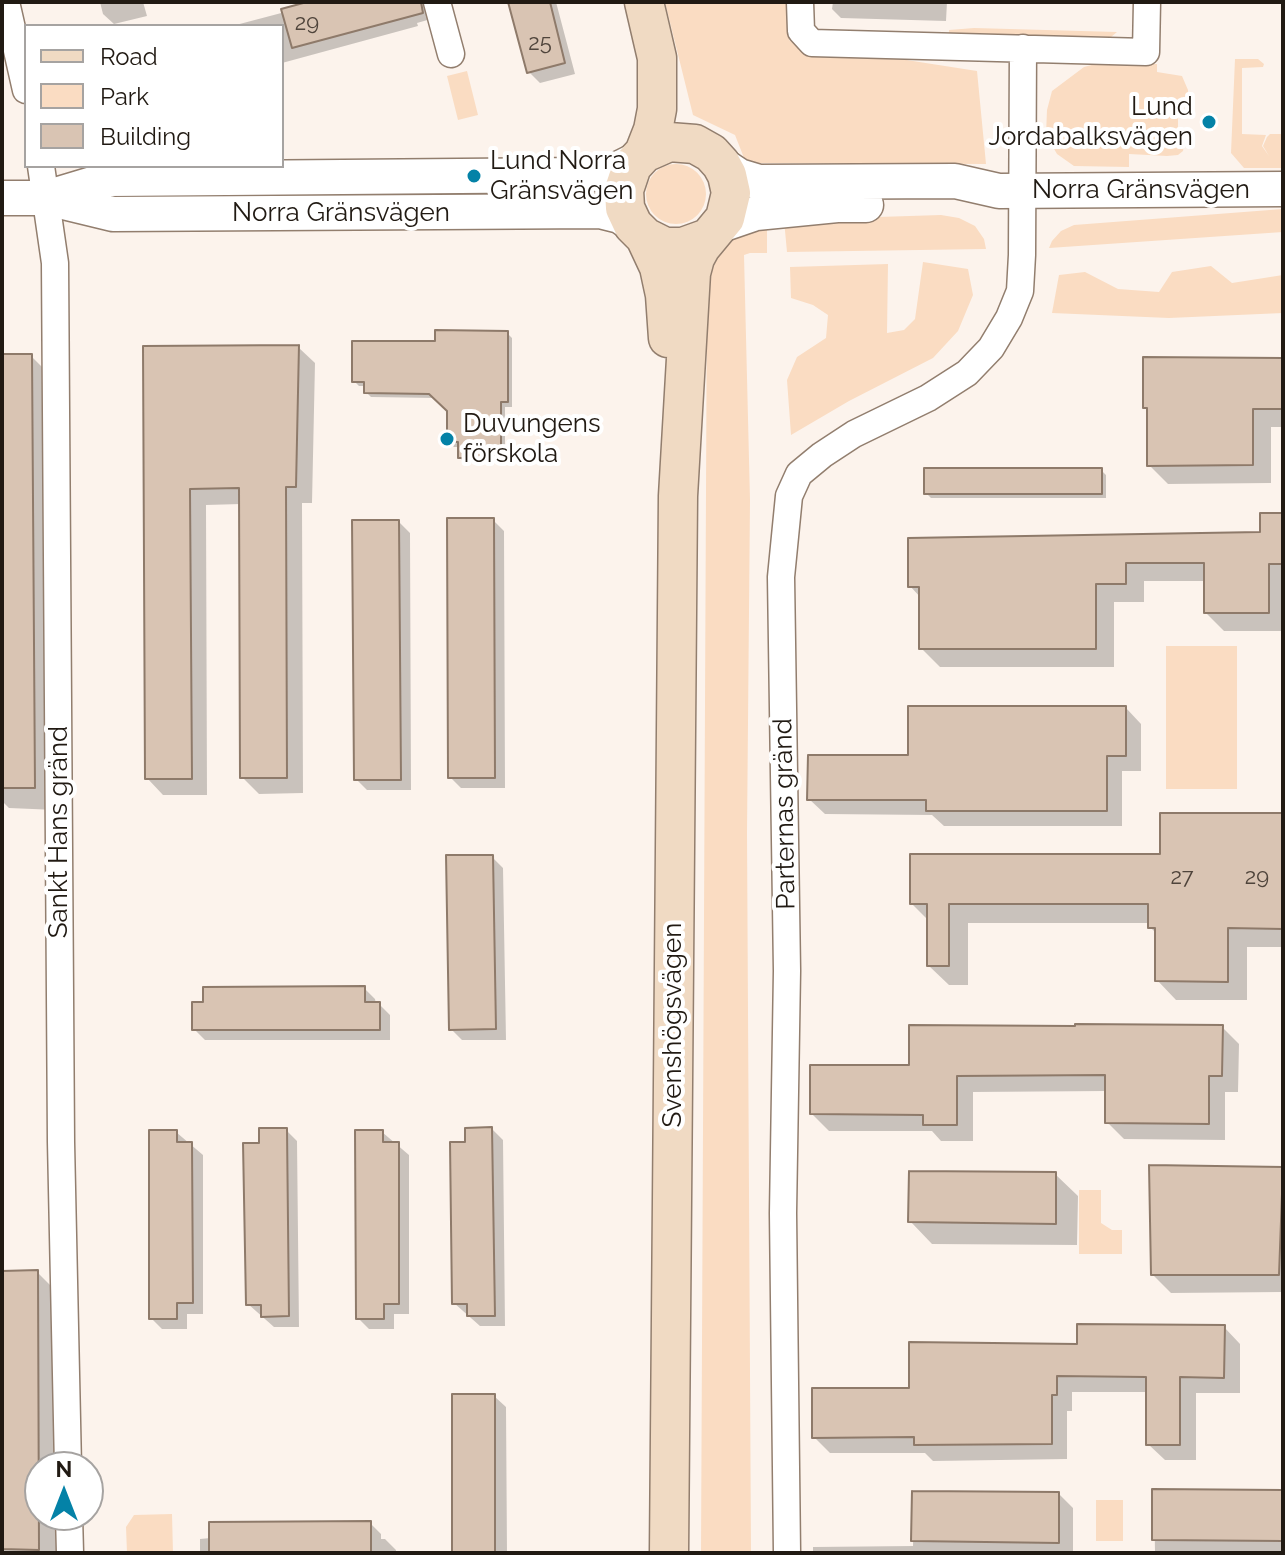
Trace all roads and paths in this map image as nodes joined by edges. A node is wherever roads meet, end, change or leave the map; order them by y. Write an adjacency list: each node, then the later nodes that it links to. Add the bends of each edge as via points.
1 (6, 2): 9 (street)
2 (437, 2): 7 (street)
3 (644, 2): 8 (main road, Svenshögsvägen)
4 (800, 2): 6 (street, via 801,31 812,43)
5 (1147, 2): 6 (street, via 1146,52)
6 (1023, 48): 14 (street, Parternas gränd)
7 (451, 54)
8 (657, 58): 10 (main road, Svenshögsvägen, via 657,109); 11 (main road, Svenshögsvägen)
9 (24, 81)
10 (641, 156): 11 (main road, via 660,144 679,141 695,144); 12 (street, Norra Gränsvägen, via 614,171 577,175); 16 (main road, Svenshögsvägen, via 624,190 625,208)
11 (719, 162): 14 (street, Norra Gränsvägen, via 759,182 955,181); 17 (main road, Svenshögsvägen, via 731,193 729,209)
12 (44, 182): 15 (street, Norra Gränsvägen); 16 (street, Norra Gränsvägen, via 113,214 600,211 620,216); 19 (street, Sankt Hans gränd, via 55,263)
13 (1283, 189): 14 (street, Norra Gränsvägen)
14 (1010, 191): 17 (street, Norra Gränsvägen, via 955,205 777,210 756,213); 23 (street, Parternas gränd, via 1020,291 991,348 967,373 928,398 822,455 799,474 789,496 781,577)
15 (2, 198)
16 (639, 231): 17 (main road, via 655,243 676,248 694,245); 18 (main road, Svenshögsvägen, via 659,267 665,295)
17 (714, 232): 18 (main road, Svenshögsvägen, via 691,273)
18 (678, 496): 22 (main road, Svenshögsvägen)
19 (68, 1451)
20 (69, 1531): 21 (street)
21 (70, 1553)
22 (669, 1553)
23 (787, 1553)

